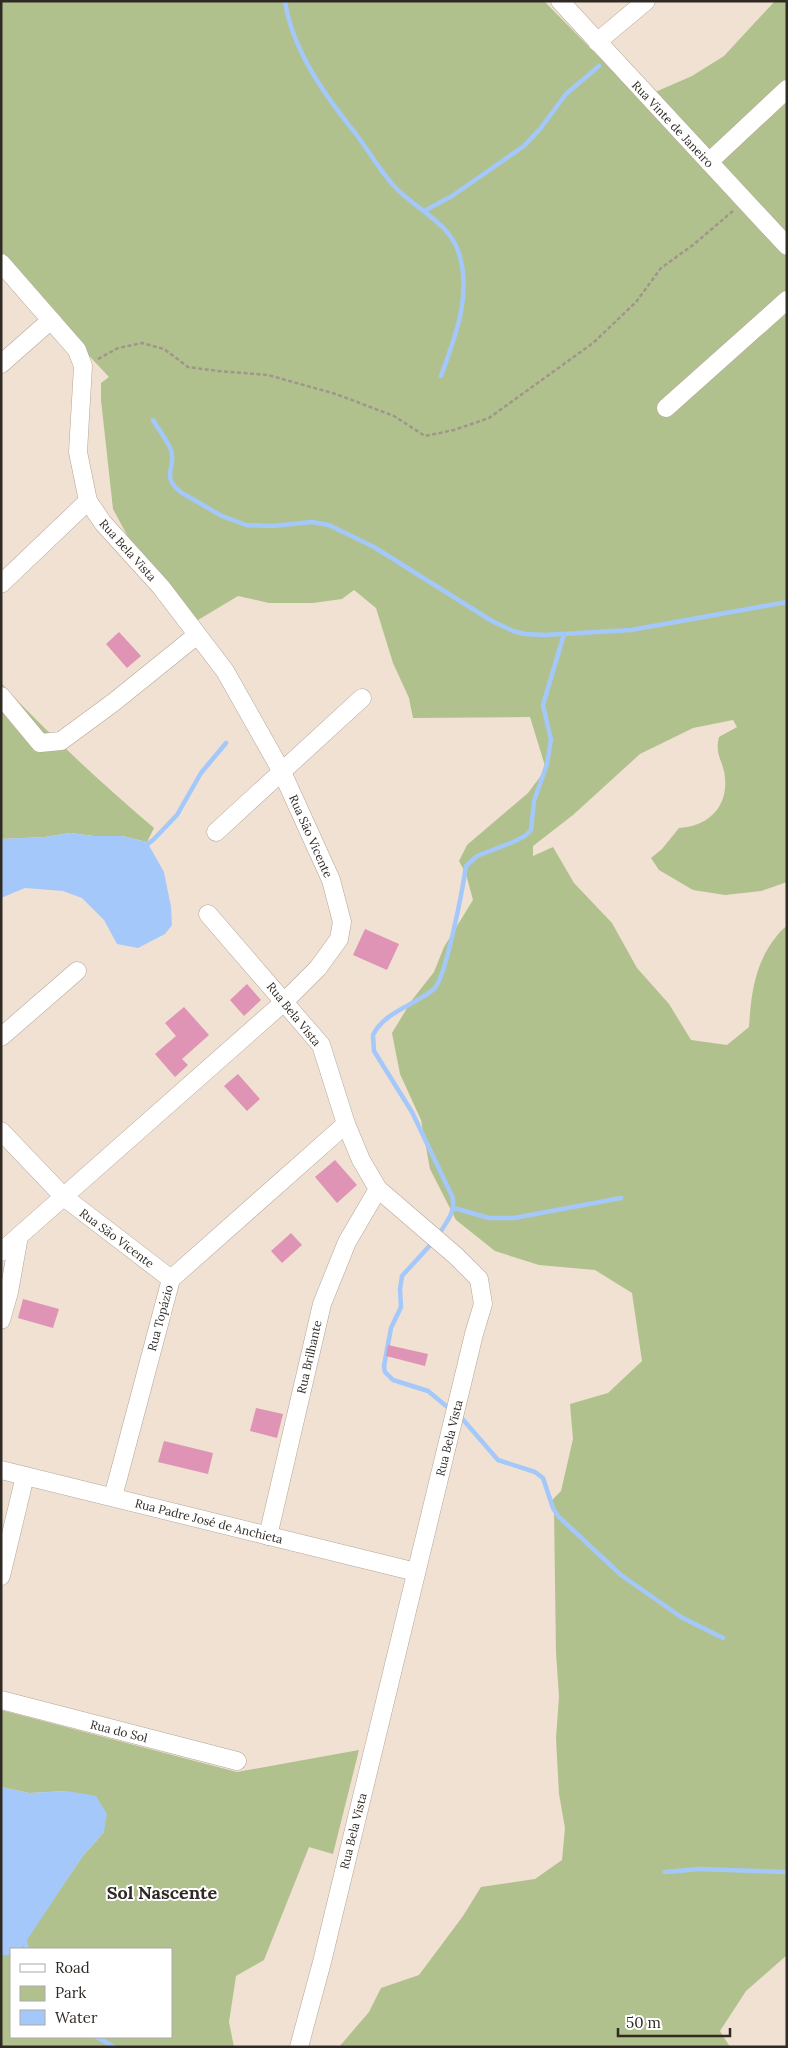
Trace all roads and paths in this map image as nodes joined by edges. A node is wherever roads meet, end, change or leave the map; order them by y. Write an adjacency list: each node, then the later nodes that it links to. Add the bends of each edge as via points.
1 (560, 1): 3 (street, Rua Vinte de Janeiro)
2 (646, 1): 3 (street)
3 (598, 42): 5 (street, Rua Vinte de Janeiro)
4 (787, 89): 5 (street)
5 (709, 162): 6 (street, Rua Vinte de Janeiro)
6 (745, 200): 7 (street, Rua Vinte de Janeiro); 12 (path, via 661,268 636,302 593,343 489,418 454,430 424,436 394,416 336,394 268,375 218,372 188,366 164,349 142,343 118,348)
7 (787, 246)
8 (1, 263): 10 (street)
9 (787, 300): 13 (street)
10 (51, 320): 11 (street); 12 (street, via 77,350)
11 (1, 364)
12 (83, 366): 14 (street, Rua Bela Vista, via 78,452)
13 (666, 408)
14 (88, 501): 15 (street); 16 (street, Rua Bela Vista)
15 (1, 584)
16 (197, 635): 17 (street, via 61,742 40,743); 19 (street, Rua São Vicente, via 225,670)
17 (1, 696)
18 (362, 698): 19 (street)
19 (282, 772): 20 (street); 23 (street, Rua São Vicente, via 331,880 342,922 339,938 318,968)
20 (216, 832)
21 (208, 914): 23 (street, Rua Bela Vista)
22 (77, 971): 24 (street)
23 (285, 1001): 25 (street, Rua Bela Vista, via 321,1046); 28 (street, Rua São Vicente)
24 (1, 1037)
25 (346, 1124): 27 (street, Rua Bela Vista); 31 (street, Rua Topázio)
26 (1, 1131): 28 (street, Rua São Vicente)
27 (378, 1189): 36 (street, Rua Brilhante, via 347,1242 322,1304); 37 (street, Rua Bela Vista, via 478,1279 483,1304)
28 (64, 1197): 29 (street, Rua São Vicente); 31 (street, Rua São Vicente)
29 (19, 1236): 30 (street, Rua São Vicente); 32 (street, via 10,1292)
30 (1, 1252)
31 (170, 1278): 35 (street, Rua Topázio)
32 (1, 1320)
33 (1, 1470): 34 (street, Rua Padre José de Anchieta)
34 (25, 1476): 35 (street, Rua Padre José de Anchieta); 38 (street)
35 (113, 1497): 36 (street, Rua Padre José de Anchieta)
36 (268, 1536): 37 (street, Rua Padre José de Anchieta)
37 (416, 1572): 41 (street, Rua Bela Vista)
38 (1, 1576)
39 (1, 1700): 40 (street, Rua do Sol)
40 (237, 1761)
41 (299, 2047)

